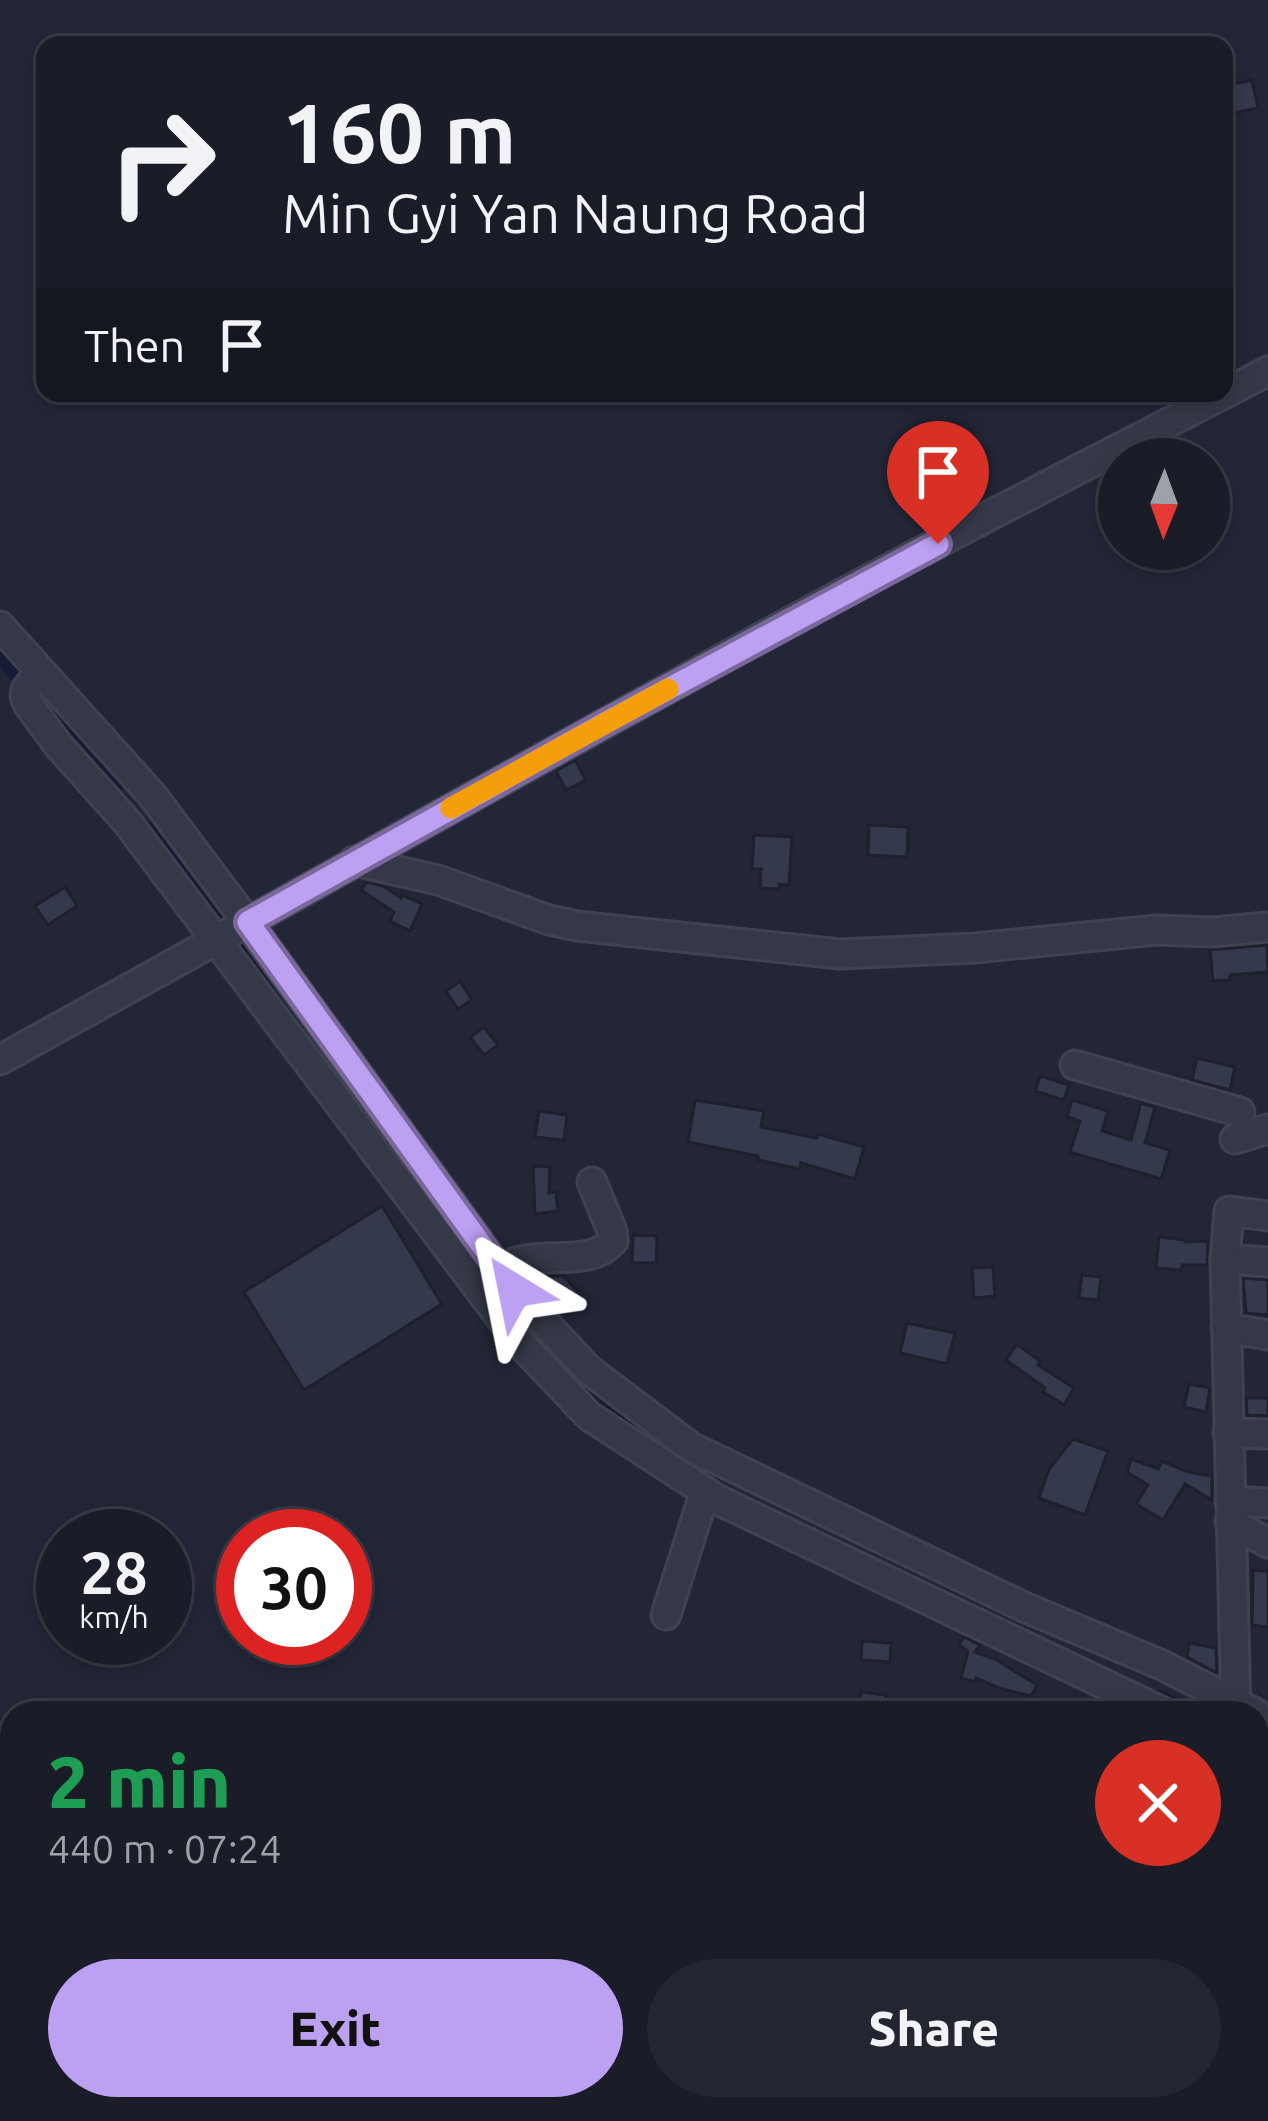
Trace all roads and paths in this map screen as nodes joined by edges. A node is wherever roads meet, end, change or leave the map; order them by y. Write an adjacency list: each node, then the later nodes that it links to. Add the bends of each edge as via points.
1 (1268, 371): 2 (street)
2 (1233, 389)
3 (1209, 402): 5 (street)
4 (0, 626): 7 (street, via 34,680 152,796)
5 (353, 861): 6 (street, via 577,926 840,954); 7 (street)
6 (1268, 927)
7 (232, 932): 8 (street); 15 (street)
8 (0, 1060)
9 (1075, 1065): 10 (street, via 1237,1126)
10 (1268, 1129)
11 (592, 1182): 15 (street, via 613,1231 605,1250 521,1261)
12 (1268, 1216): 13 (street, via 1229,1211)
13 (1225, 1259): 14 (street); 16 (street)
14 (1268, 1262)
15 (490, 1277): 20 (street, via 519,1342 589,1416); 26 (street, via 514,1290 589,1370 692,1447)
16 (1226, 1328): 17 (street); 18 (street)
17 (1268, 1334)
18 (1228, 1433): 19 (street); 22 (street)
19 (1268, 1434)
20 (704, 1491): 24 (street); 25 (street)
21 (1268, 1503): 22 (street)
22 (1230, 1511): 23 (street); 27 (street)
23 (1268, 1543)
24 (666, 1615)
25 (1140, 1701)
26 (1228, 1701)
27 (1245, 1701)

